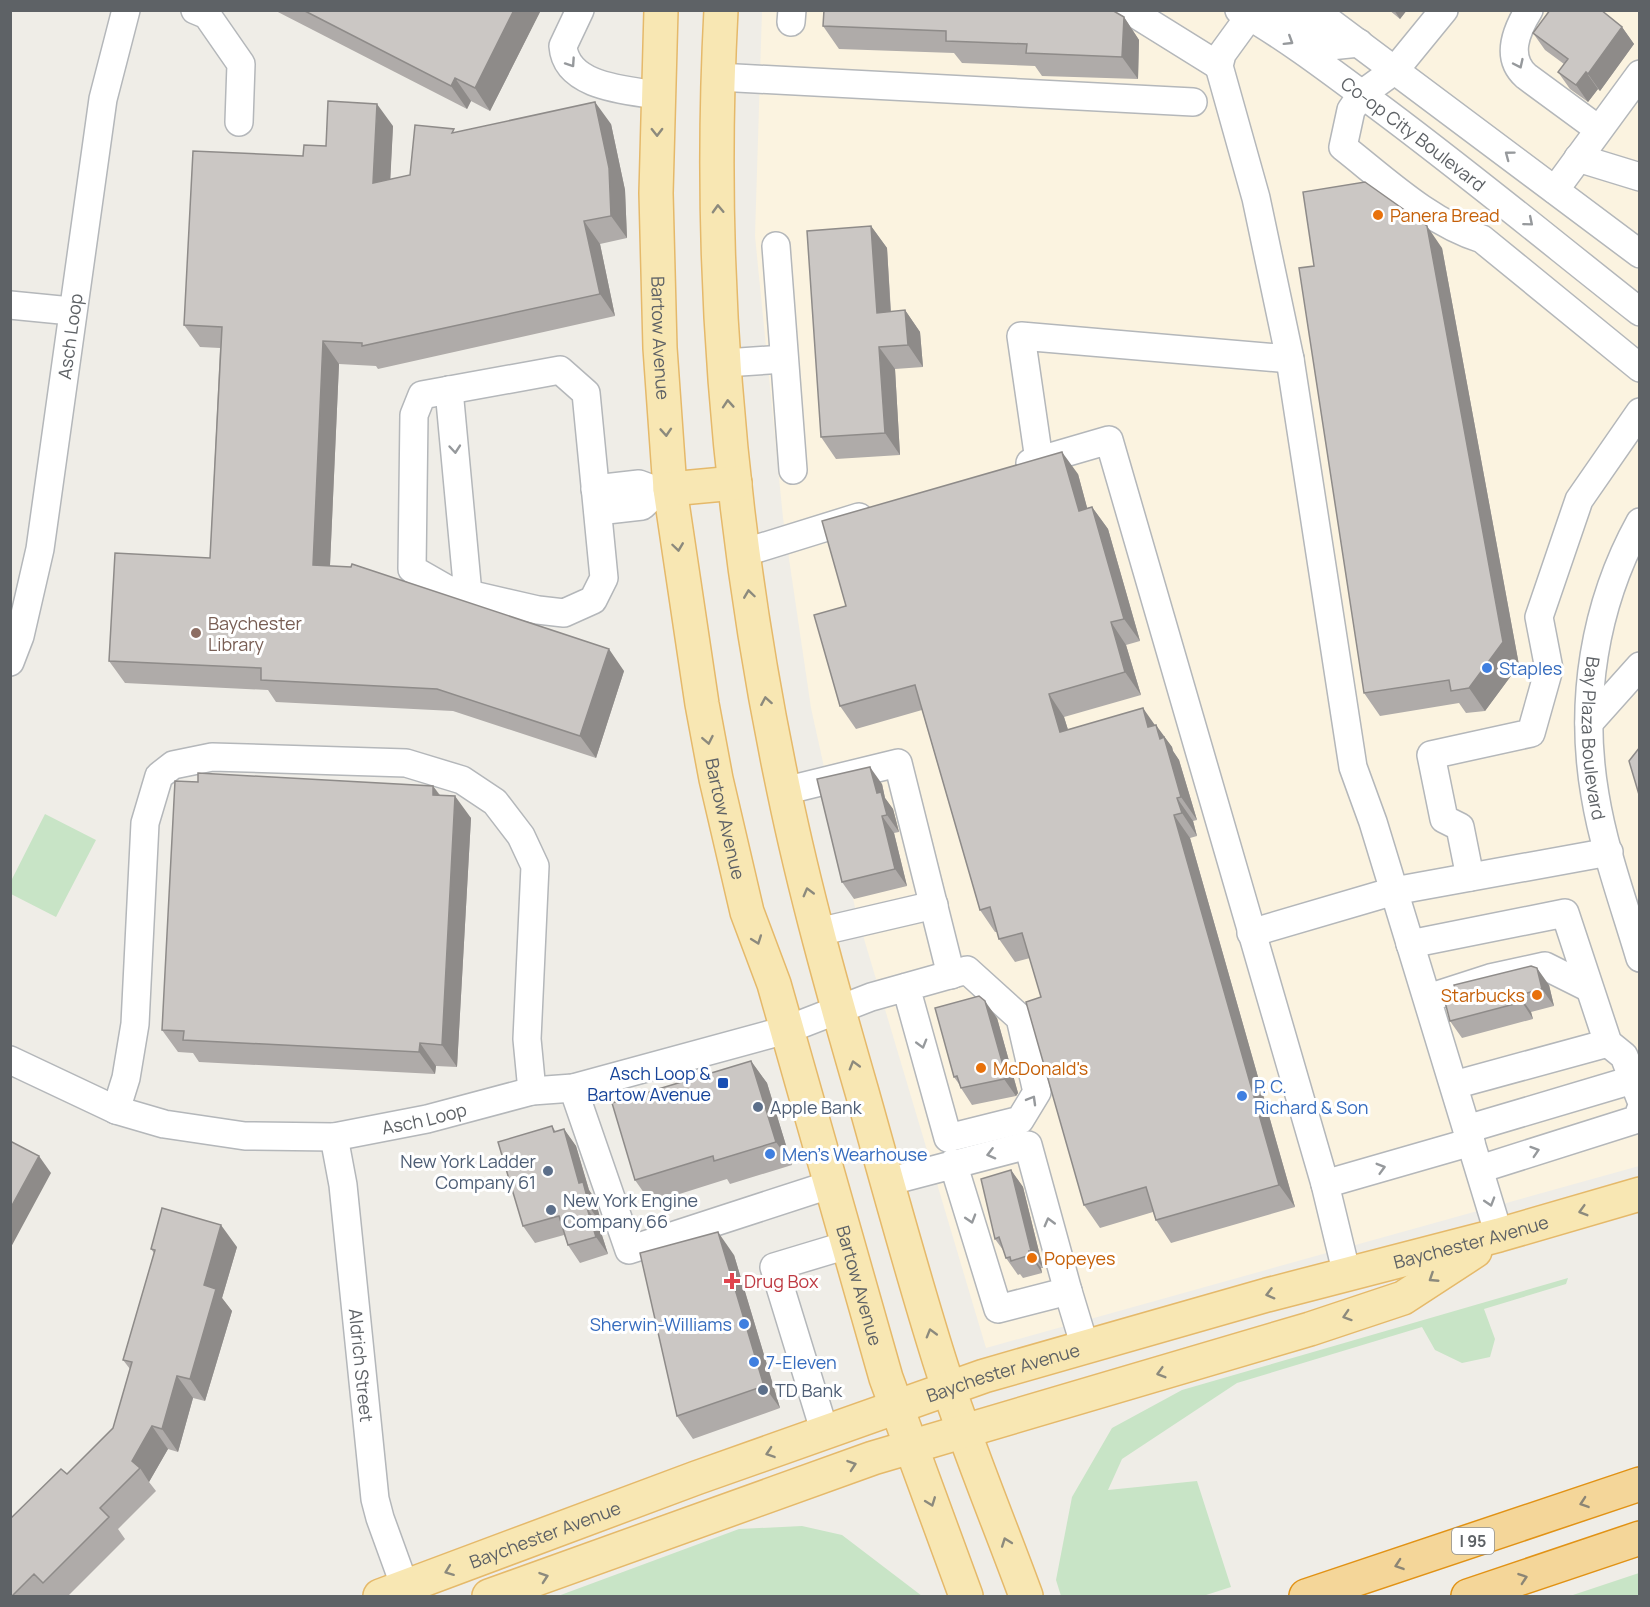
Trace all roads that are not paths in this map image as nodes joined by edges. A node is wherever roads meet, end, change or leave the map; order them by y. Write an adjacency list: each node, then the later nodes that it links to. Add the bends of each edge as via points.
1 (126, 10): 30 (street, Asch Loop, via 103,99)
2 (195, 10): 20 (street, via 207,15 241,64)
3 (580, 10): 18 (street, one-way to 18, via 564,46 573,69 606,86)
4 (661, 10): 18 (main road, Bartow Avenue)
5 (721, 10): 16 (main road)
6 (1129, 10): 13 (street)
7 (1278, 10): 12 (street, via 1330,46)
8 (1314, 10): 12 (street)
9 (1444, 10): 14 (street)
10 (1529, 10): 21 (street, one-way to 21, via 1516,38 1517,66)
11 (1248, 12): 13 (street, via 1222,54); 17 (street, Co-op City Boulevard, one-way to 17)
12 (1359, 44): 14 (street)
13 (1219, 66): 33 (street, via 1256,198)
14 (1395, 70): 17 (street); 24 (street, one-way to 14)
15 (1640, 74): 21 (street)
16 (718, 77): 19 (street); 34 (main road, one-way to 16, via 717,178)
17 (1362, 94): 25 (street, Co-op City Boulevard); 26 (street, via 1351,110 1343,147 1441,220 1461,233)
18 (657, 95): 42 (main road, Bartow Avenue, one-way to 42)
19 (1193, 102)
20 (239, 122)
21 (1598, 129): 22 (street)
22 (1578, 158): 23 (street); 24 (street)
23 (1640, 177)
24 (1555, 190): 28 (street)
25 (1504, 202): 26 (street); 31 (street, Co-op City Boulevard, one-way to 31)
26 (1482, 239): 35 (street)
27 (776, 246): 32 (street)
28 (1640, 254)
29 (10, 305): 30 (street)
30 (71, 311): 48 (street, Asch Loop, via 40,549)
31 (1640, 312)
32 (784, 359): 34 (street); 39 (street)
33 (1290, 359): 38 (street, via 1021,336); 54 (street, via 1353,767)
34 (725, 363): 41 (main road, one-way to 34)
35 (1640, 368)
36 (449, 390): 43 (street, via 560,370 586,393); 47 (street, one-way to 47); 47 (street, via 422,395 414,415 412,569 447,589)
37 (1640, 412): 53 (street, via 1579,500 1539,617 1549,669 1531,733 1431,755 1444,819 1460,826)
38 (1039, 460): 40 (street); 57 (street, via 1109,440)
39 (793, 470)
40 (1006, 471)
41 (735, 483): 42 (main road); 46 (main road)
42 (664, 490): 43 (street, via 639,484); 65 (main road, Bartow Avenue, one-way to 65, via 727,833 747,912 774,984)
43 (596, 500): 47 (street, via 604,578 593,600 564,613)
44 (885, 509): 46 (street)
45 (1640, 522): 50 (street, Bay Plaza Boulevard, via 1617,567 1601,616)
46 (743, 553): 51 (main road, one-way to 46)
47 (468, 594)
48 (10, 662)
49 (1640, 666): 50 (street)
50 (1589, 723): 52 (street, Bay Plaza Boulevard, via 1595,796)
51 (784, 791): 55 (street, via 898,763); 56 (main road, one-way to 51)
52 (1609, 852): 53 (street); 59 (street, Bay Plaza Boulevard)
53 (1470, 878): 54 (street)
54 (1394, 891): 57 (street); 58 (street)
55 (934, 905): 56 (street); 60 (street)
56 (818, 932): 64 (main road)
57 (1251, 933): 79 (street)
58 (1410, 944): 62 (street, via 1565,913); 63 (street)
59 (1640, 958)
60 (959, 972): 61 (street, Asch Loop); 61 (street, one-way to 60, via 948,1138 1020,1120 1037,1092 1020,1018)
61 (906, 987): 64 (street, Asch Loop)
62 (1589, 988): 63 (street, via 1545,966); 66 (street)
63 (1428, 998): 68 (street)
64 (838, 1009): 65 (street, Asch Loop); 78 (main road, one-way to 64)
65 (786, 1030): 69 (street, Asch Loop); 80 (main road, Bartow Avenue)
66 (1608, 1043): 68 (street); 70 (street, via 1624,1056)
67 (10, 1060): 72 (street, Asch Loop)
68 (1454, 1085): 74 (street)
69 (573, 1088): 71 (street, Asch Loop); 80 (street, via 629,1250)
70 (1636, 1089): 74 (street)
71 (532, 1091): 72 (street, via 527,1039 535,866 521,836 495,802 462,780 406,763 212,758 173,765 159,776 145,823 135,1024); 75 (street, Asch Loop, via 427,1119)
72 (116, 1110): 75 (street, Asch Loop, via 207,1132)
73 (1640, 1111): 77 (street, one-way to 73, via 1638,1119)
74 (1469, 1136): 77 (street); 79 (street, one-way to 74)
75 (334, 1137): 94 (street, Aldrich Street, via 343,1185 375,1499)
76 (953, 1163): 78 (street); 85 (street, one-way to 85, via 998,1309); 85 (street, one-way to 76, via 1028,1145)
77 (1480, 1169): 82 (street, one-way to 82)
78 (887, 1182): 87 (main road, one-way to 78)
79 (1325, 1184): 84 (street)
80 (830, 1185): 83 (main road, Bartow Avenue)
81 (1639, 1194): 82 (main road, Baychester Avenue, one-way to 82)
82 (1499, 1235): 84 (main road, Baychester Avenue); 89 (main road, Baychester Avenue, one-way to 89, via 1403,1298)
83 (847, 1245): 88 (main road, Bartow Avenue); 90 (street, via 774,1267)
84 (1347, 1275): 86 (main road, Baychester Avenue, one-way to 86)
85 (1068, 1291): 86 (street)
86 (1085, 1347): 87 (main road, Baychester Avenue)
87 (949, 1388): 88 (main road, Baychester Avenue); 89 (main road)
88 (896, 1408): 90 (main road, Baychester Avenue); 91 (main road, Bartow Avenue)
89 (965, 1430): 91 (main road, Baychester Avenue); 97 (main road, one-way to 89)
90 (825, 1433): 94 (main road, Baychester Avenue, one-way to 94)
91 (910, 1447): 95 (main road, Baychester Avenue, one-way to 91); 96 (main road, Bartow Avenue, one-way to 96)
92 (1640, 1484): 98 (highway, I 95, one-way to 98)
93 (1640, 1538): 99 (highway, one-way to 93)
94 (393, 1592)
95 (489, 1596)
96 (966, 1596)
97 (1026, 1596)
98 (1306, 1596)
99 (1468, 1596)

